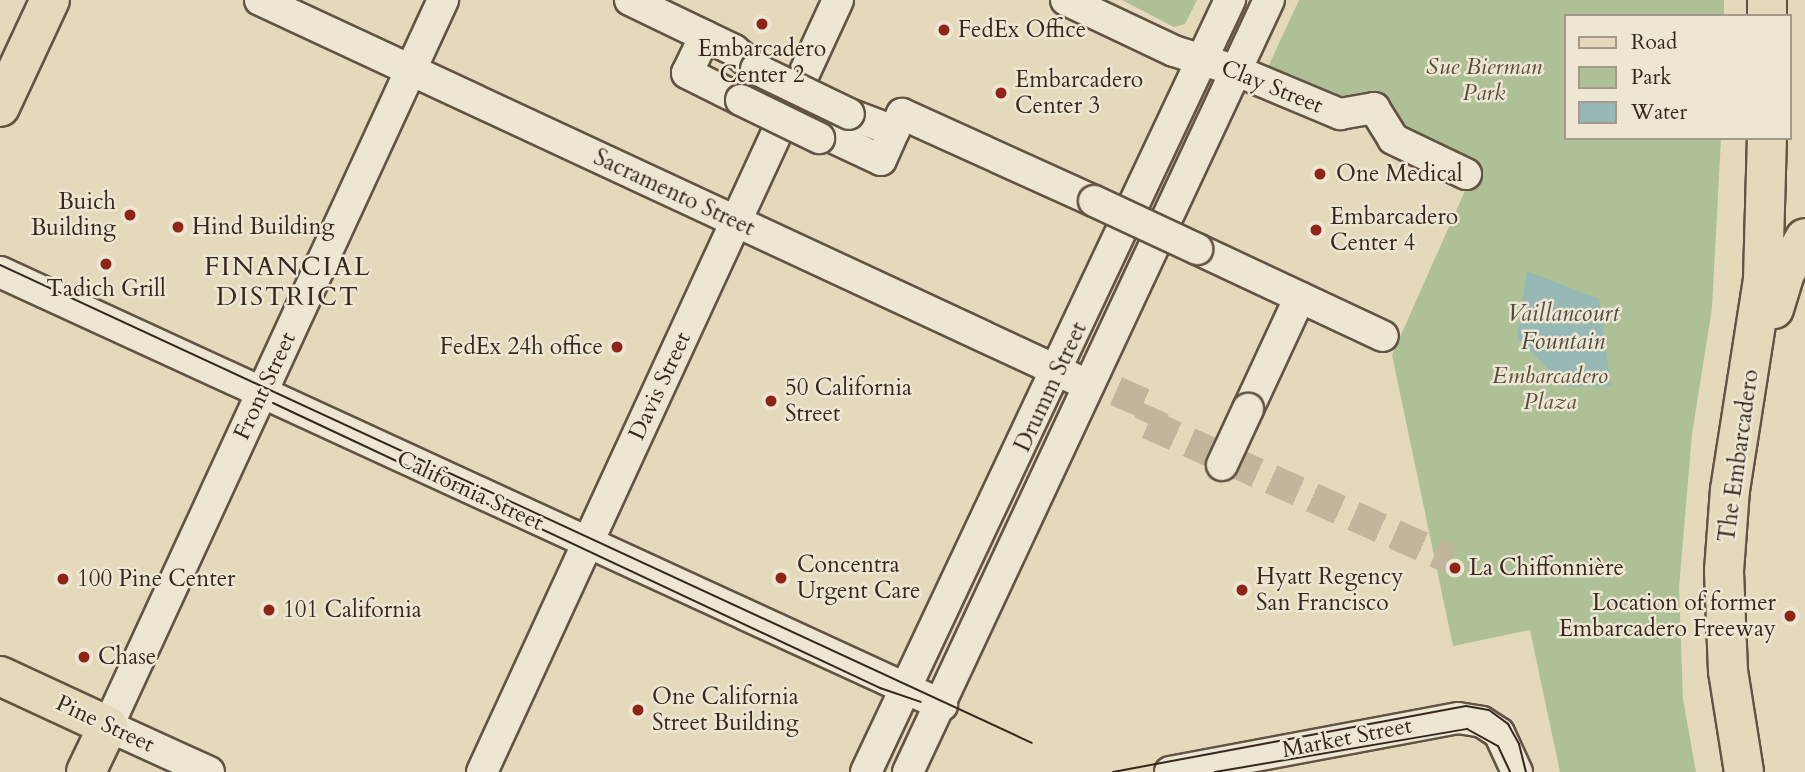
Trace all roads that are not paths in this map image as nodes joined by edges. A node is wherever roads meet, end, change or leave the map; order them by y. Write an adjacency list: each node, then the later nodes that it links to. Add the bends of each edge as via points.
1 (50, 0): 13 (main road)
2 (260, 0): 11 (street, Sacramento Street)
3 (443, 0): 11 (street, Front Street)
4 (630, 0): 9 (street)
5 (838, 0): 17 (street, Davis Street)
6 (1066, 0): 10 (street, Clay Street)
7 (1230, 0): 10 (street, Drumm Street)
8 (1269, 0): 12 (street, Drumm Street)
9 (705, 36): 14 (street, bridge, via 734,50 756,69); 14 (street, bridge, via 687,73 819,138 821,132 881,160)
10 (1202, 60): 12 (street, Clay Street); 22 (street, Drumm Street)
11 (411, 70): 17 (street, Sacramento Street); 25 (street, Front Street)
12 (1237, 71): 16 (street, Clay Street, via 1340,114 1374,108 1393,139); 24 (street, Drumm Street)
13 (0, 107)
14 (894, 131): 20 (street, bridge, via 902,114)
15 (1767, 140): 23 (main road, The Embarcadero, via 1766,234)
16 (1466, 174)
17 (736, 221): 22 (street, Sacramento Street); 27 (street, Davis Street)
18 (1805, 238): 23 (main road, via 1785,272)
19 (0, 272): 25 (street, California Street)
20 (1300, 297): 21 (street); 26 (street, bridge)
21 (1383, 336)
22 (1058, 371): 24 (street, Sacramento Street); 29 (street, Drumm Street)
23 (1752, 372): 39 (main road, The Embarcadero, via 1730,490 1724,571 1728,671)
24 (1088, 385): 30 (street, Drumm Street)
25 (262, 394): 27 (street, California Street); 31 (street, Front Street)
26 (1222, 465)
27 (586, 545): 29 (street, California Street); 34 (street, Davis Street)
28 (0, 676): 31 (main road, Pine Street)
29 (905, 691): 30 (street, California Street); 35 (street, Drumm Street)
30 (942, 705): 36 (street, Drumm Street)
31 (108, 726): 32 (main road, Front Street); 33 (street, Pine Street)
32 (86, 772)
33 (209, 772)
34 (481, 772)
35 (866, 772)
36 (908, 772)
37 (1170, 772): 38 (street, Market Street, via 1445,719 1482,722 1507,743)
38 (1517, 772)
39 (1744, 772)

